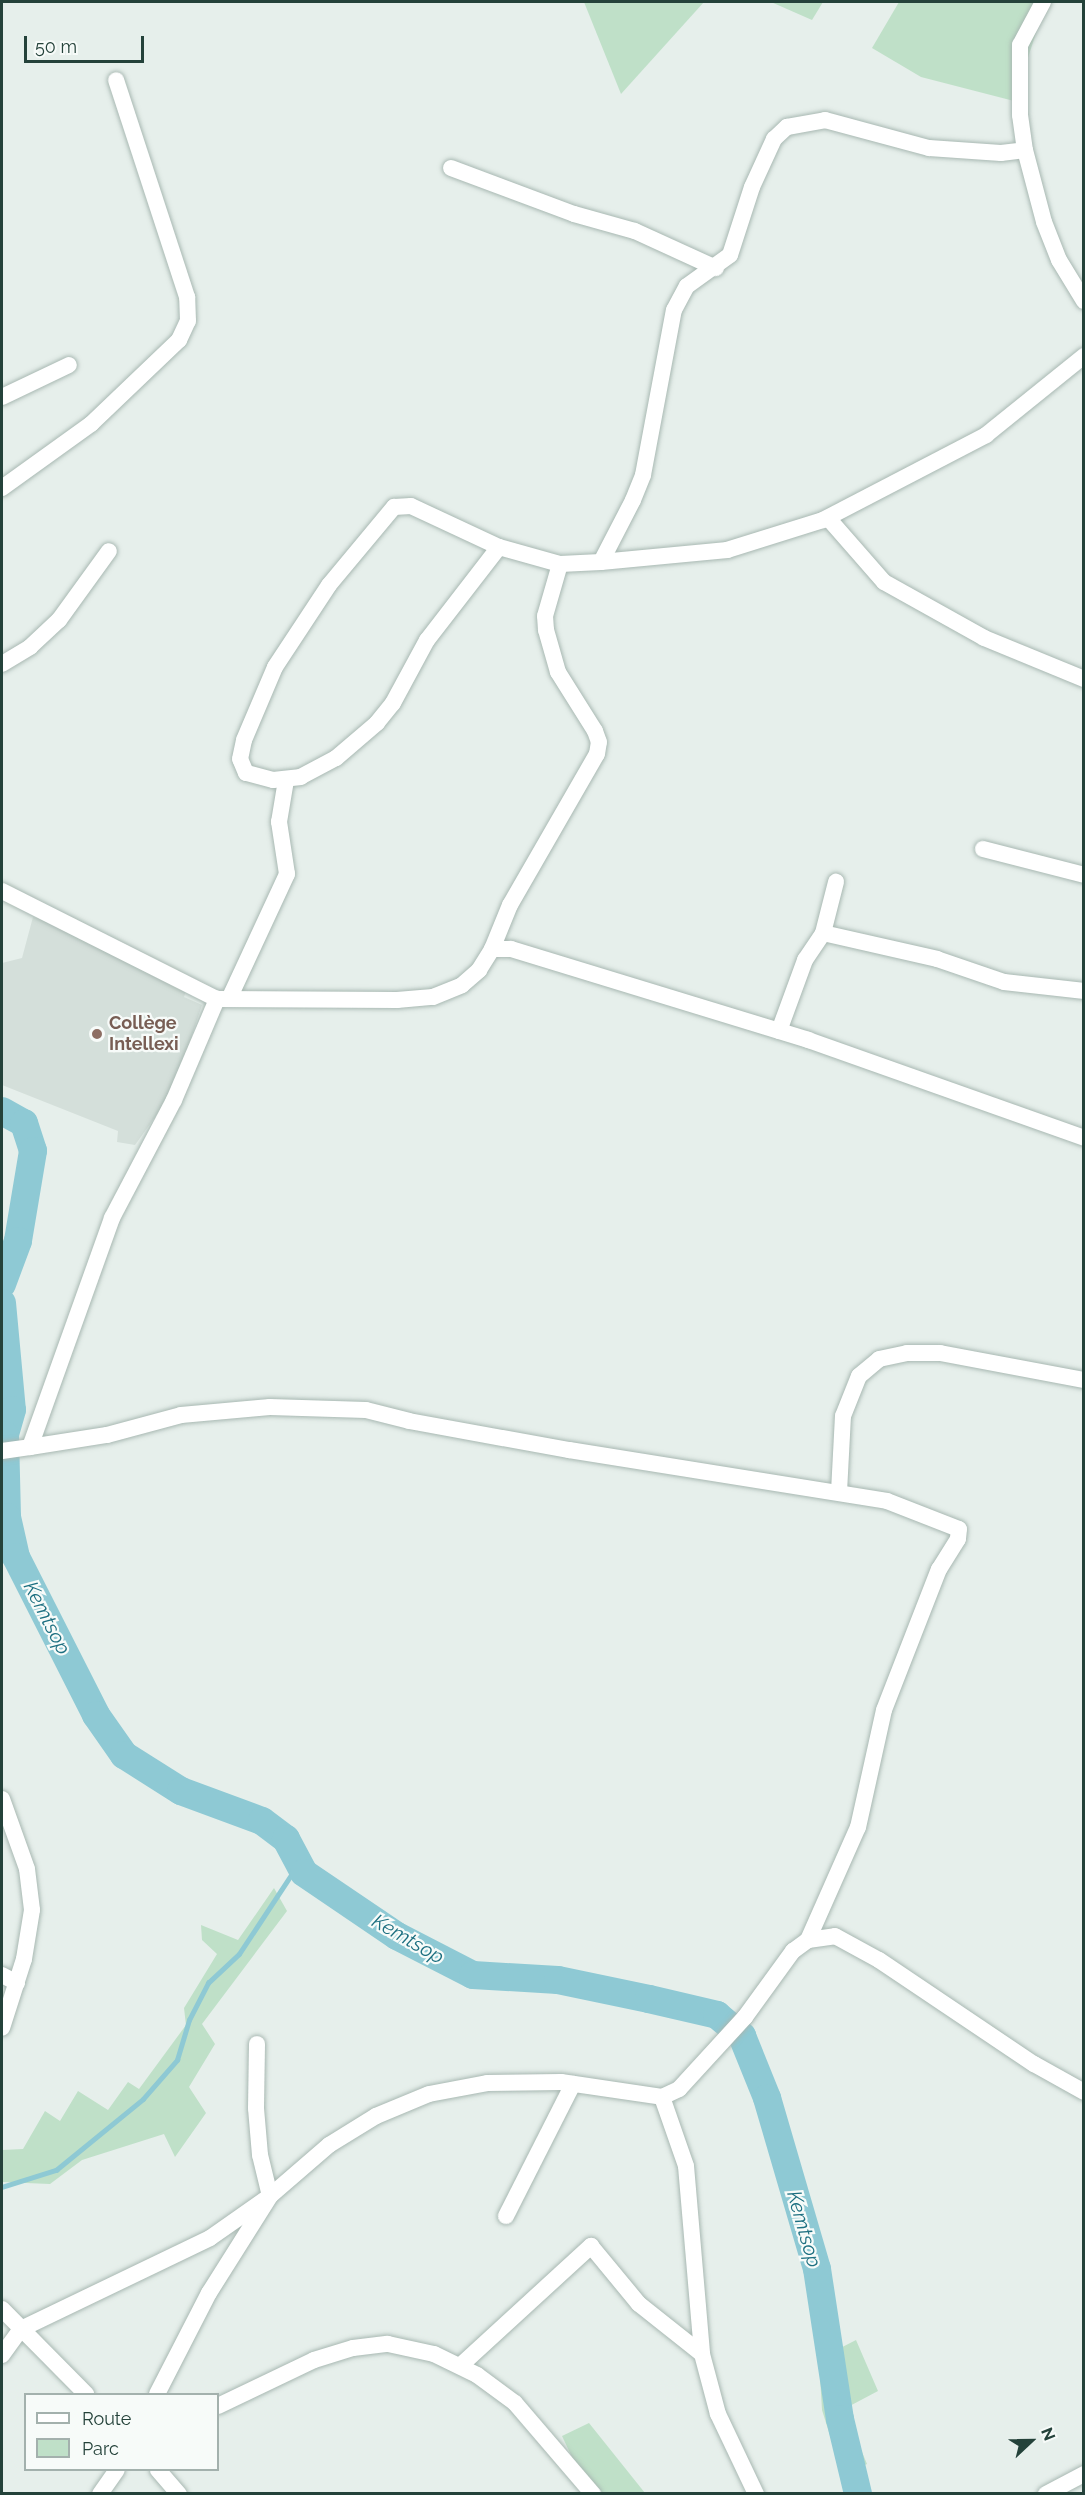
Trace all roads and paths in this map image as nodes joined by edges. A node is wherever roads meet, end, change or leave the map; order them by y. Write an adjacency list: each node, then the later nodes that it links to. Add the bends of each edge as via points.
1 (1043, 2): 3 (street, via 1020,45 1020,115)
2 (116, 80): 10 (street, via 185,289 188,321 179,340 91,424)
3 (1025, 150): 5 (street, via 1001,153 929,148 825,120 787,127 774,139 764,159 735,246); 6 (street, via 1044,222 1059,260)
4 (451, 168): 5 (street, via 573,214 635,231)
5 (716, 268): 14 (street, via 687,286 674,310 643,475)
6 (1083, 301)
7 (1083, 356): 11 (street, via 986,435)
8 (69, 365): 9 (street)
9 (2, 397)
10 (2, 488)
11 (828, 518): 14 (street, via 776,538 727,550); 17 (street, via 884,582 984,638)
12 (499, 547): 15 (street); 18 (street, via 427,640 393,703 377,723 319,770); 18 (street, via 404,505 394,507 369,534 297,630 256,706 244,740 240,759 246,773)
13 (109, 551): 16 (street, via 59,620 30,648)
14 (601, 562): 15 (street)
15 (560, 564): 24 (street, via 544,616 546,630 558,672 595,731 599,742 597,754 510,906)
16 (2, 664)
17 (1083, 679)
18 (286, 780): 26 (street, via 279,822 287,874)
19 (983, 849): 20 (street)
20 (1083, 875)
21 (836, 882): 23 (street)
22 (2, 891): 26 (street)
23 (823, 933): 25 (street, via 937,959 1004,982); 27 (street, via 805,960)
24 (492, 949): 26 (street, via 479,970 462,985 433,997 353,1001 306,997); 27 (street, via 511,949)
25 (1083, 991)
26 (223, 999): 30 (street, via 112,1218)
27 (779, 1031): 28 (street)
28 (1083, 1138)
29 (1083, 1380): 32 (street, via 940,1353 907,1353 879,1359 859,1376 843,1416)
30 (25, 1448): 31 (street); 32 (street, via 107,1435 182,1415 270,1407 366,1410 569,1450)
31 (2, 1451)
32 (839, 1492): 34 (street, via 887,1501 926,1514 958,1529 958,1539 939,1569 884,1710 858,1827)
33 (2, 1799): 36 (street, via 27,1869 32,1910)
34 (808, 1940): 40 (street, via 836,1936); 41 (street, via 793,1951 746,2017 679,2089)
35 (2, 1975): 36 (street)
36 (17, 1983): 37 (street)
37 (2, 2028)
38 (257, 2044): 42 (street, via 260,2155)
39 (573, 2084): 41 (street); 42 (street, via 487,2083 429,2094 376,2116 330,2145); 43 (street)
40 (1083, 2092)
41 (662, 2097): 46 (street, via 686,2166)
42 (270, 2196): 45 (street, via 210,2238); 50 (street, via 209,2293)
43 (506, 2216)
44 (2, 2309): 45 (street)
45 (21, 2329): 47 (street); 49 (street)
46 (702, 2354): 48 (street, via 639,2304 591,2246); 58 (street, via 717,2414)
47 (2, 2355)
48 (460, 2366): 51 (street, via 434,2354 388,2344 353,2348 314,2360); 57 (street, via 515,2403)
49 (85, 2393)
50 (158, 2393)
51 (219, 2406)
52 (116, 2471): 55 (street)
53 (160, 2471): 56 (street)
54 (1083, 2474): 59 (street)
55 (100, 2493)
56 (179, 2493)
57 (593, 2493)
58 (756, 2493)
59 (1046, 2493)

